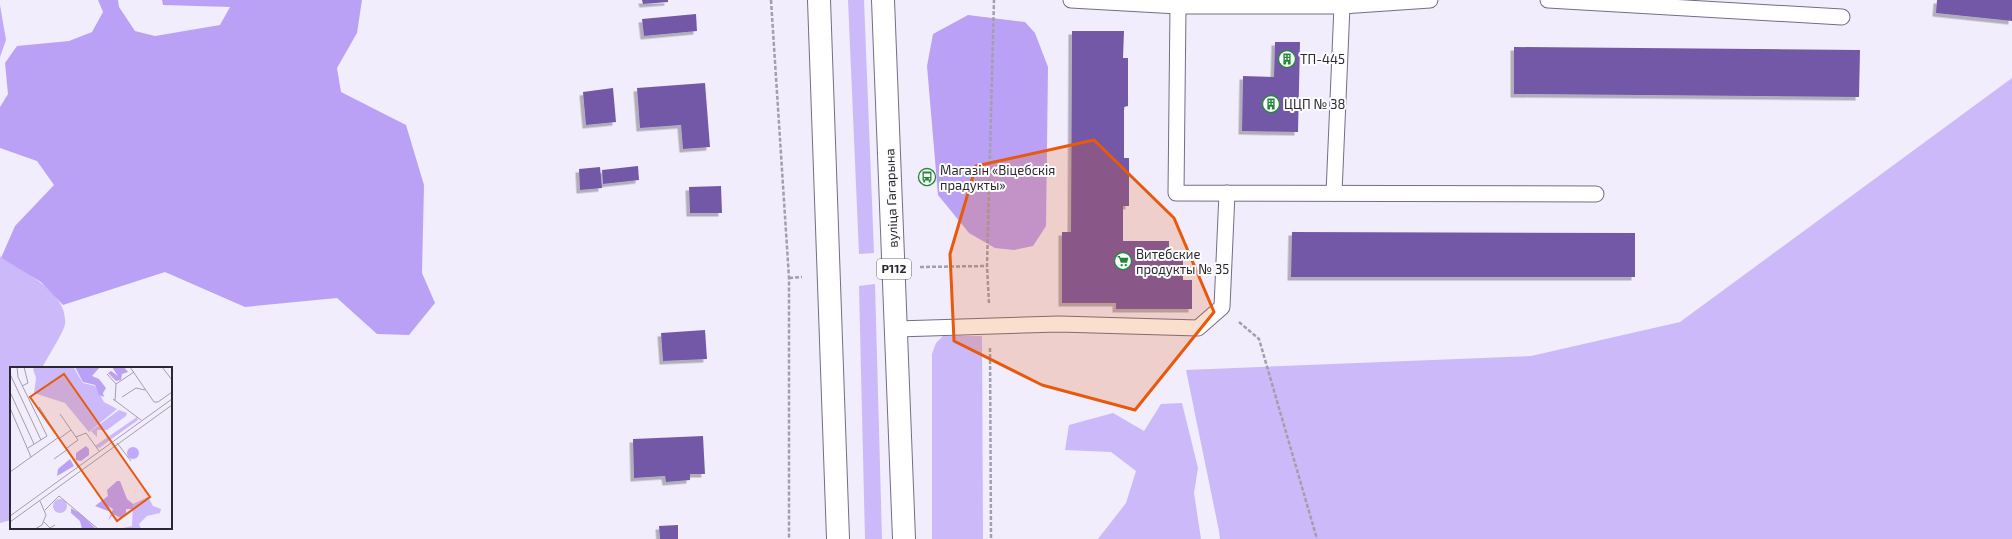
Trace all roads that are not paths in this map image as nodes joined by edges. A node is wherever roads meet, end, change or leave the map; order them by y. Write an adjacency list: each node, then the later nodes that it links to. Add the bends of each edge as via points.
1 (819, 0): 14 (main road)
2 (883, 0): 13 (main road, вуліца Гагарына / Р112)
3 (1071, 0): 6 (lane)
4 (1430, 0): 7 (lane)
5 (1548, 0): 9 (lane)
6 (1154, 2): 8 (lane)
7 (1350, 4): 8 (lane); 11 (lane)
8 (1178, 6): 10 (lane, via 1176,193)
9 (1842, 17)
10 (1227, 193): 11 (lane); 13 (lane, via 1222,307 1198,328 1059,324)
11 (1334, 193): 12 (lane)
12 (1596, 194)
13 (897, 329): 15 (main road, вуліца Гагарына / Р112)
14 (838, 539)
15 (904, 539)

